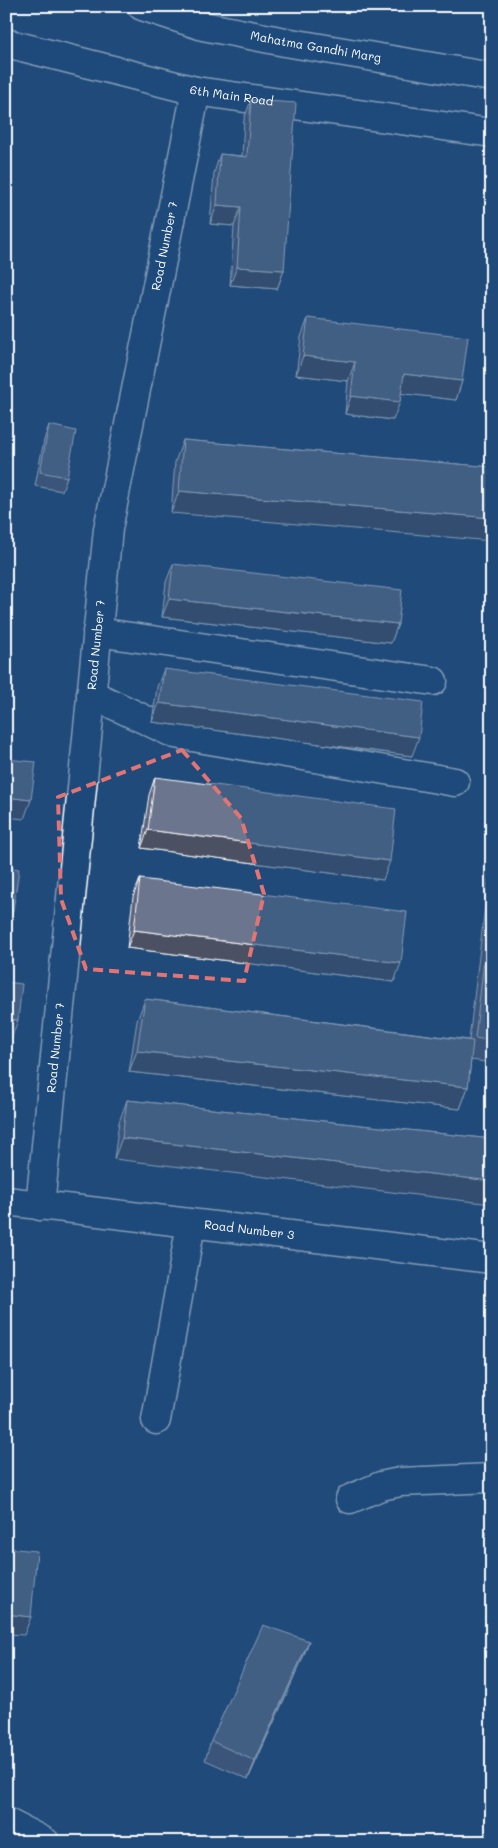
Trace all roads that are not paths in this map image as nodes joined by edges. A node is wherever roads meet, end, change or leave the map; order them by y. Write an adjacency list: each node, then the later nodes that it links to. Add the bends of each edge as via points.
1 (142, 6): 3 (street, Mahatma Gandhi Marg, via 203,26)
2 (6, 43): 4 (street, 6th Main Road)
3 (492, 77)
4 (196, 91): 5 (street, 6th Main Road); 6 (street, Road Number 7, via 108,529)
5 (492, 133)
6 (97, 632): 7 (street); 8 (street, Road Number 7)
7 (433, 681)
8 (91, 694): 9 (street, via 175,734); 11 (street, Road Number 7)
9 (455, 782)
10 (6, 1201): 11 (street, Road Number 3)
11 (40, 1206): 12 (street, Road Number 3)
12 (191, 1224): 13 (street, Road Number 3); 14 (street)
13 (492, 1260)
14 (156, 1420)
15 (492, 1478): 16 (street, via 400,1482 380,1486)
16 (350, 1499)
17 (6, 1822): 18 (street)
18 (45, 1842)

